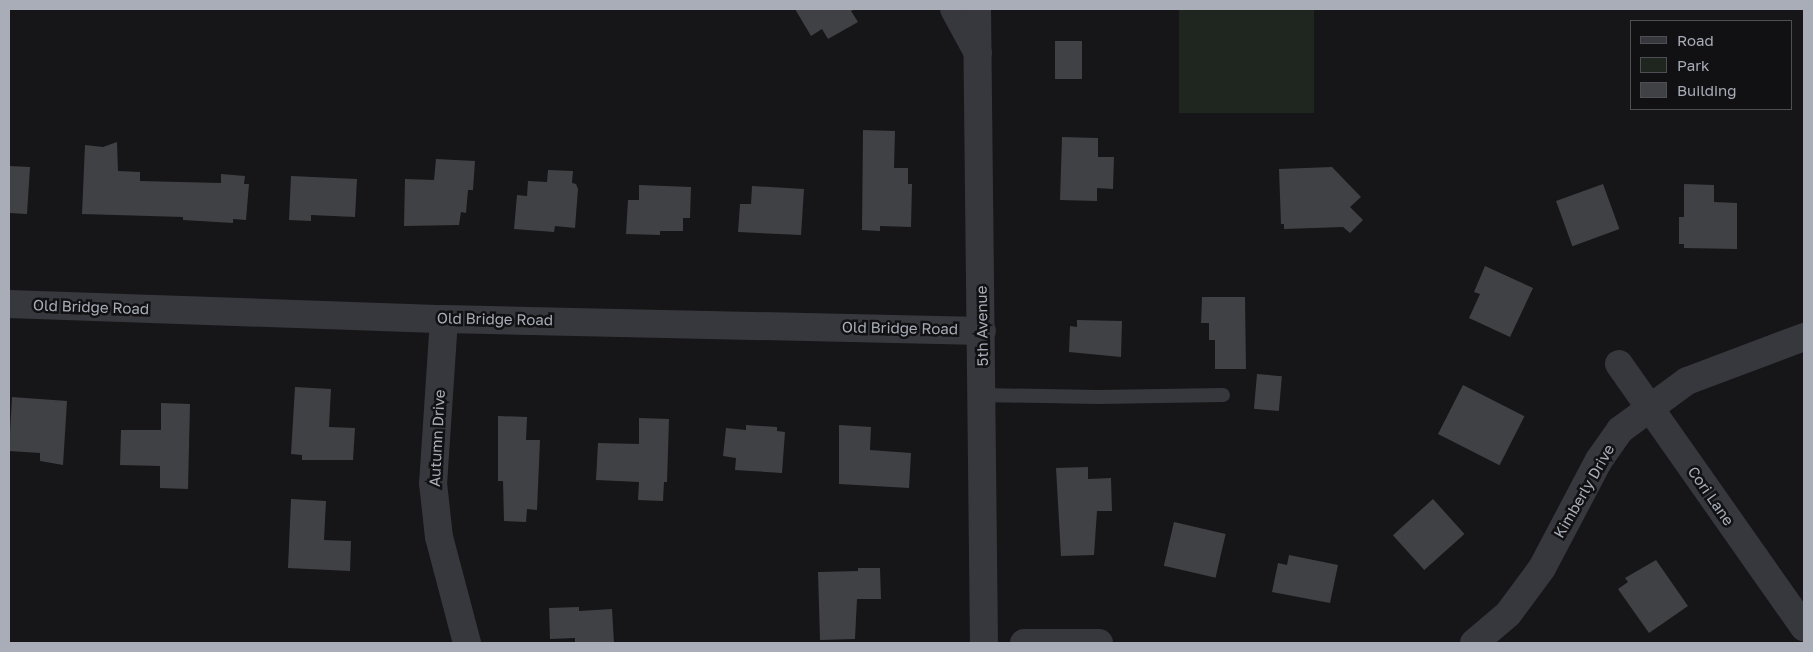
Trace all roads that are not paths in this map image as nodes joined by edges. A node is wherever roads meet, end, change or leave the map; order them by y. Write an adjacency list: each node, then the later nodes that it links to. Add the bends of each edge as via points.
1 (954, 9): 3 (street)
2 (977, 9): 3 (street, 5th Avenue)
3 (978, 53): 6 (street, 5th Avenue)
4 (9, 304): 5 (street, Old Bridge Road)
5 (444, 319): 6 (street, Old Bridge Road); 13 (street, Autumn Drive, via 433,483 439,537)
6 (982, 331): 9 (street, 5th Avenue)
7 (1804, 337): 11 (street, Kimberly Drive, via 1687,381)
8 (1619, 364): 11 (street, Cori Lane)
9 (982, 395): 10 (lane, via 1098,398); 14 (street, 5th Avenue)
10 (1223, 395)
11 (1648, 408): 12 (street, Cori Lane); 17 (street, Kimberly Drive, via 1620,430 1599,460 1536,576 1508,614)
12 (1804, 627)
13 (467, 643)
14 (984, 643)
15 (1024, 643): 16 (street)
16 (1099, 643)
17 (1474, 643)

